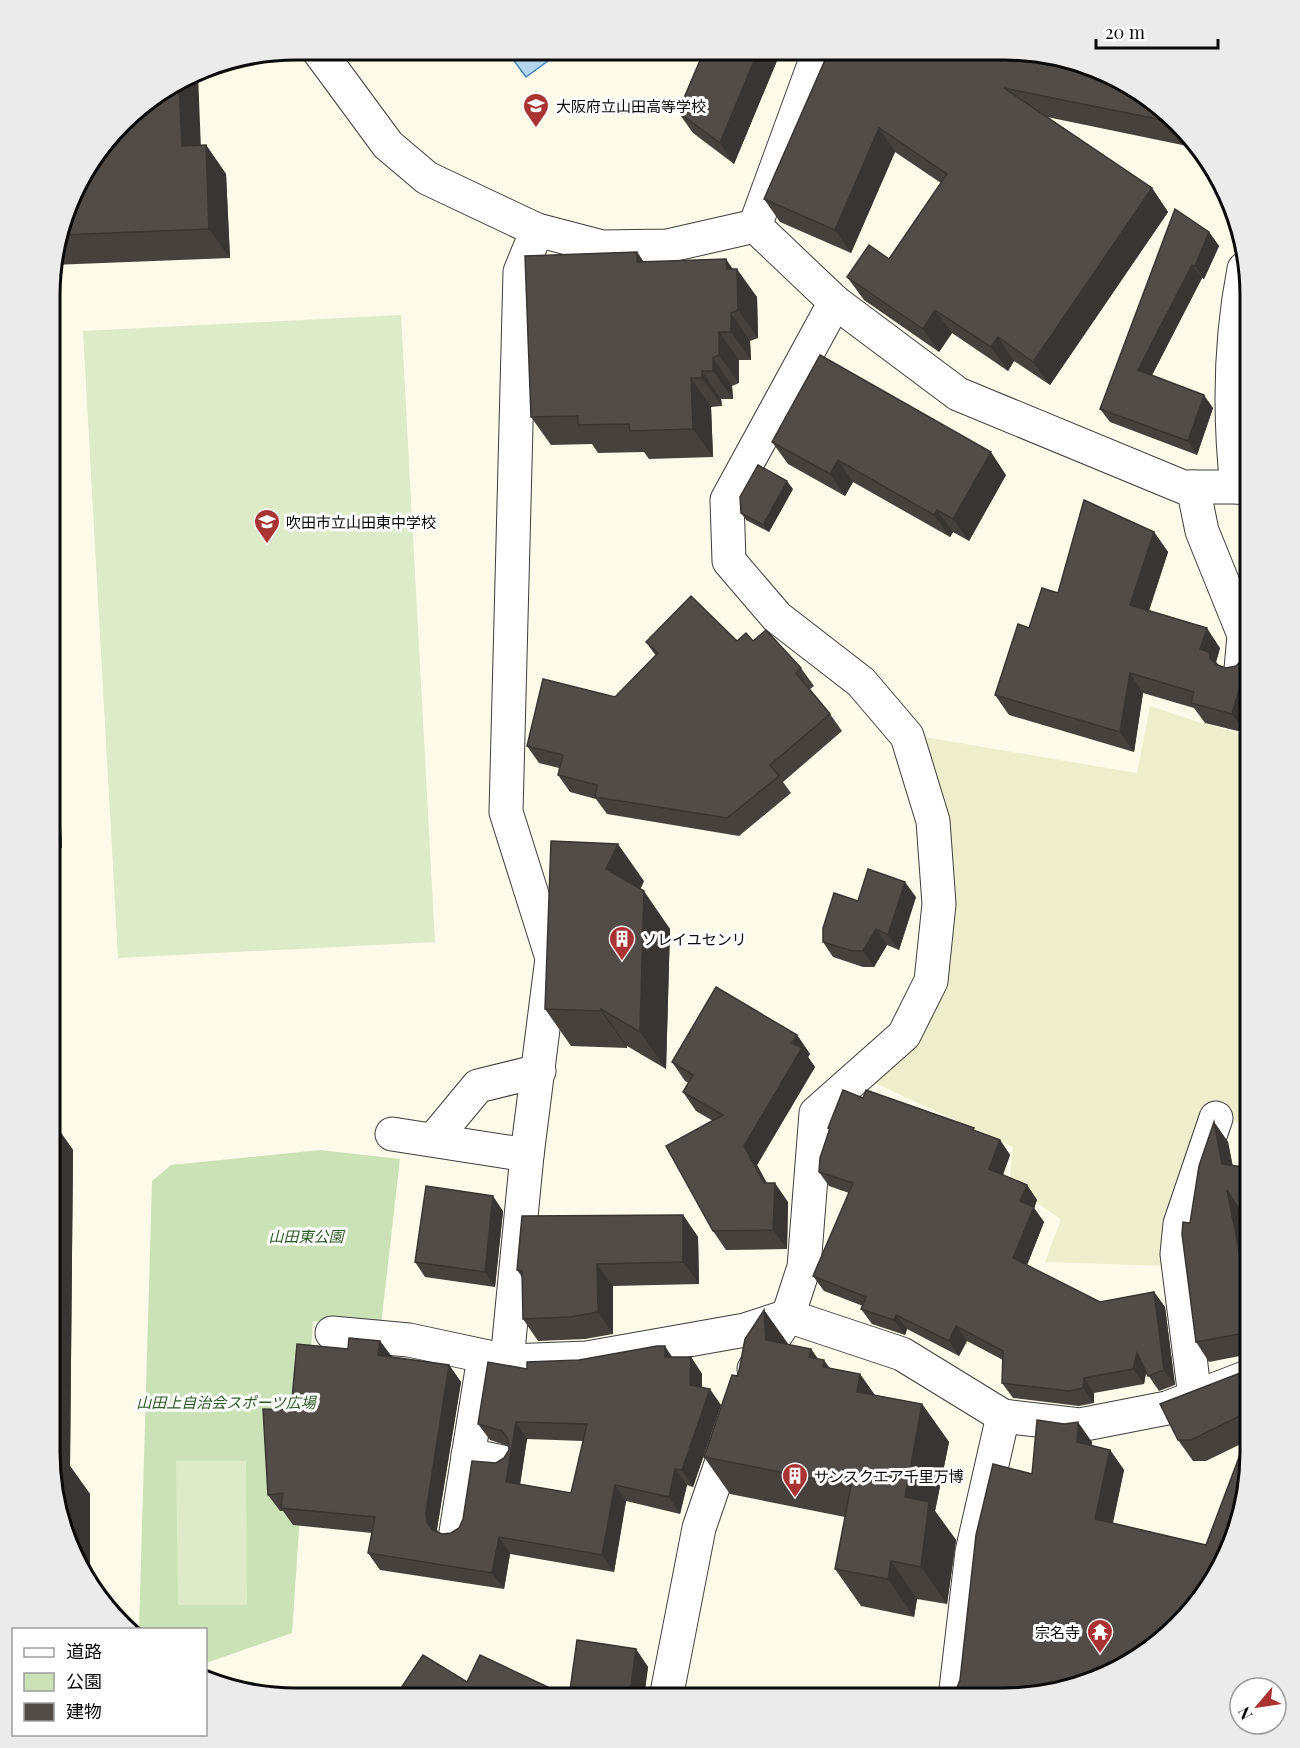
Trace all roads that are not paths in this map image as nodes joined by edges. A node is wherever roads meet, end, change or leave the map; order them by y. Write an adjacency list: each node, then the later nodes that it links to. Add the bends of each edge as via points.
1 (325, 60): 4 (street, via 387,145 427,178)
2 (816, 60): 3 (street)
3 (755, 226): 4 (street, via 667,246 602,247); 6 (street)
4 (537, 230): 11 (street, via 520,272 506,812 552,957)
5 (1240, 296): 7 (street, via 1231,421)
6 (835, 302): 8 (street, via 958,394 1183,487); 16 (street, via 727,500 729,561 777,617 861,682 907,736 933,821 939,904 931,981 904,1035 816,1113 804,1267)
7 (1240, 470)
8 (1193, 487): 9 (street); 10 (street, via 1202,531)
9 (1240, 487)
10 (1240, 625)
11 (539, 1071): 14 (street, via 478,1086); 15 (street)
12 (1216, 1118): 20 (street, via 1180,1224 1178,1254)
13 (392, 1134): 14 (street)
14 (434, 1139): 15 (street)
15 (527, 1155): 18 (street)
16 (788, 1316): 18 (street, via 745,1330 587,1358); 21 (street, via 902,1354); 25 (street, via 753,1370 699,1528)
17 (332, 1333): 18 (street, via 409,1340)
18 (496, 1359): 22 (street)
19 (1240, 1380): 20 (street)
20 (1195, 1397): 21 (street, via 1167,1408 1080,1425)
21 (1004, 1416): 26 (street, via 972,1552)
22 (468, 1455): 23 (street); 24 (street)
23 (502, 1462)
24 (456, 1532)
25 (668, 1688)
26 (956, 1688)

